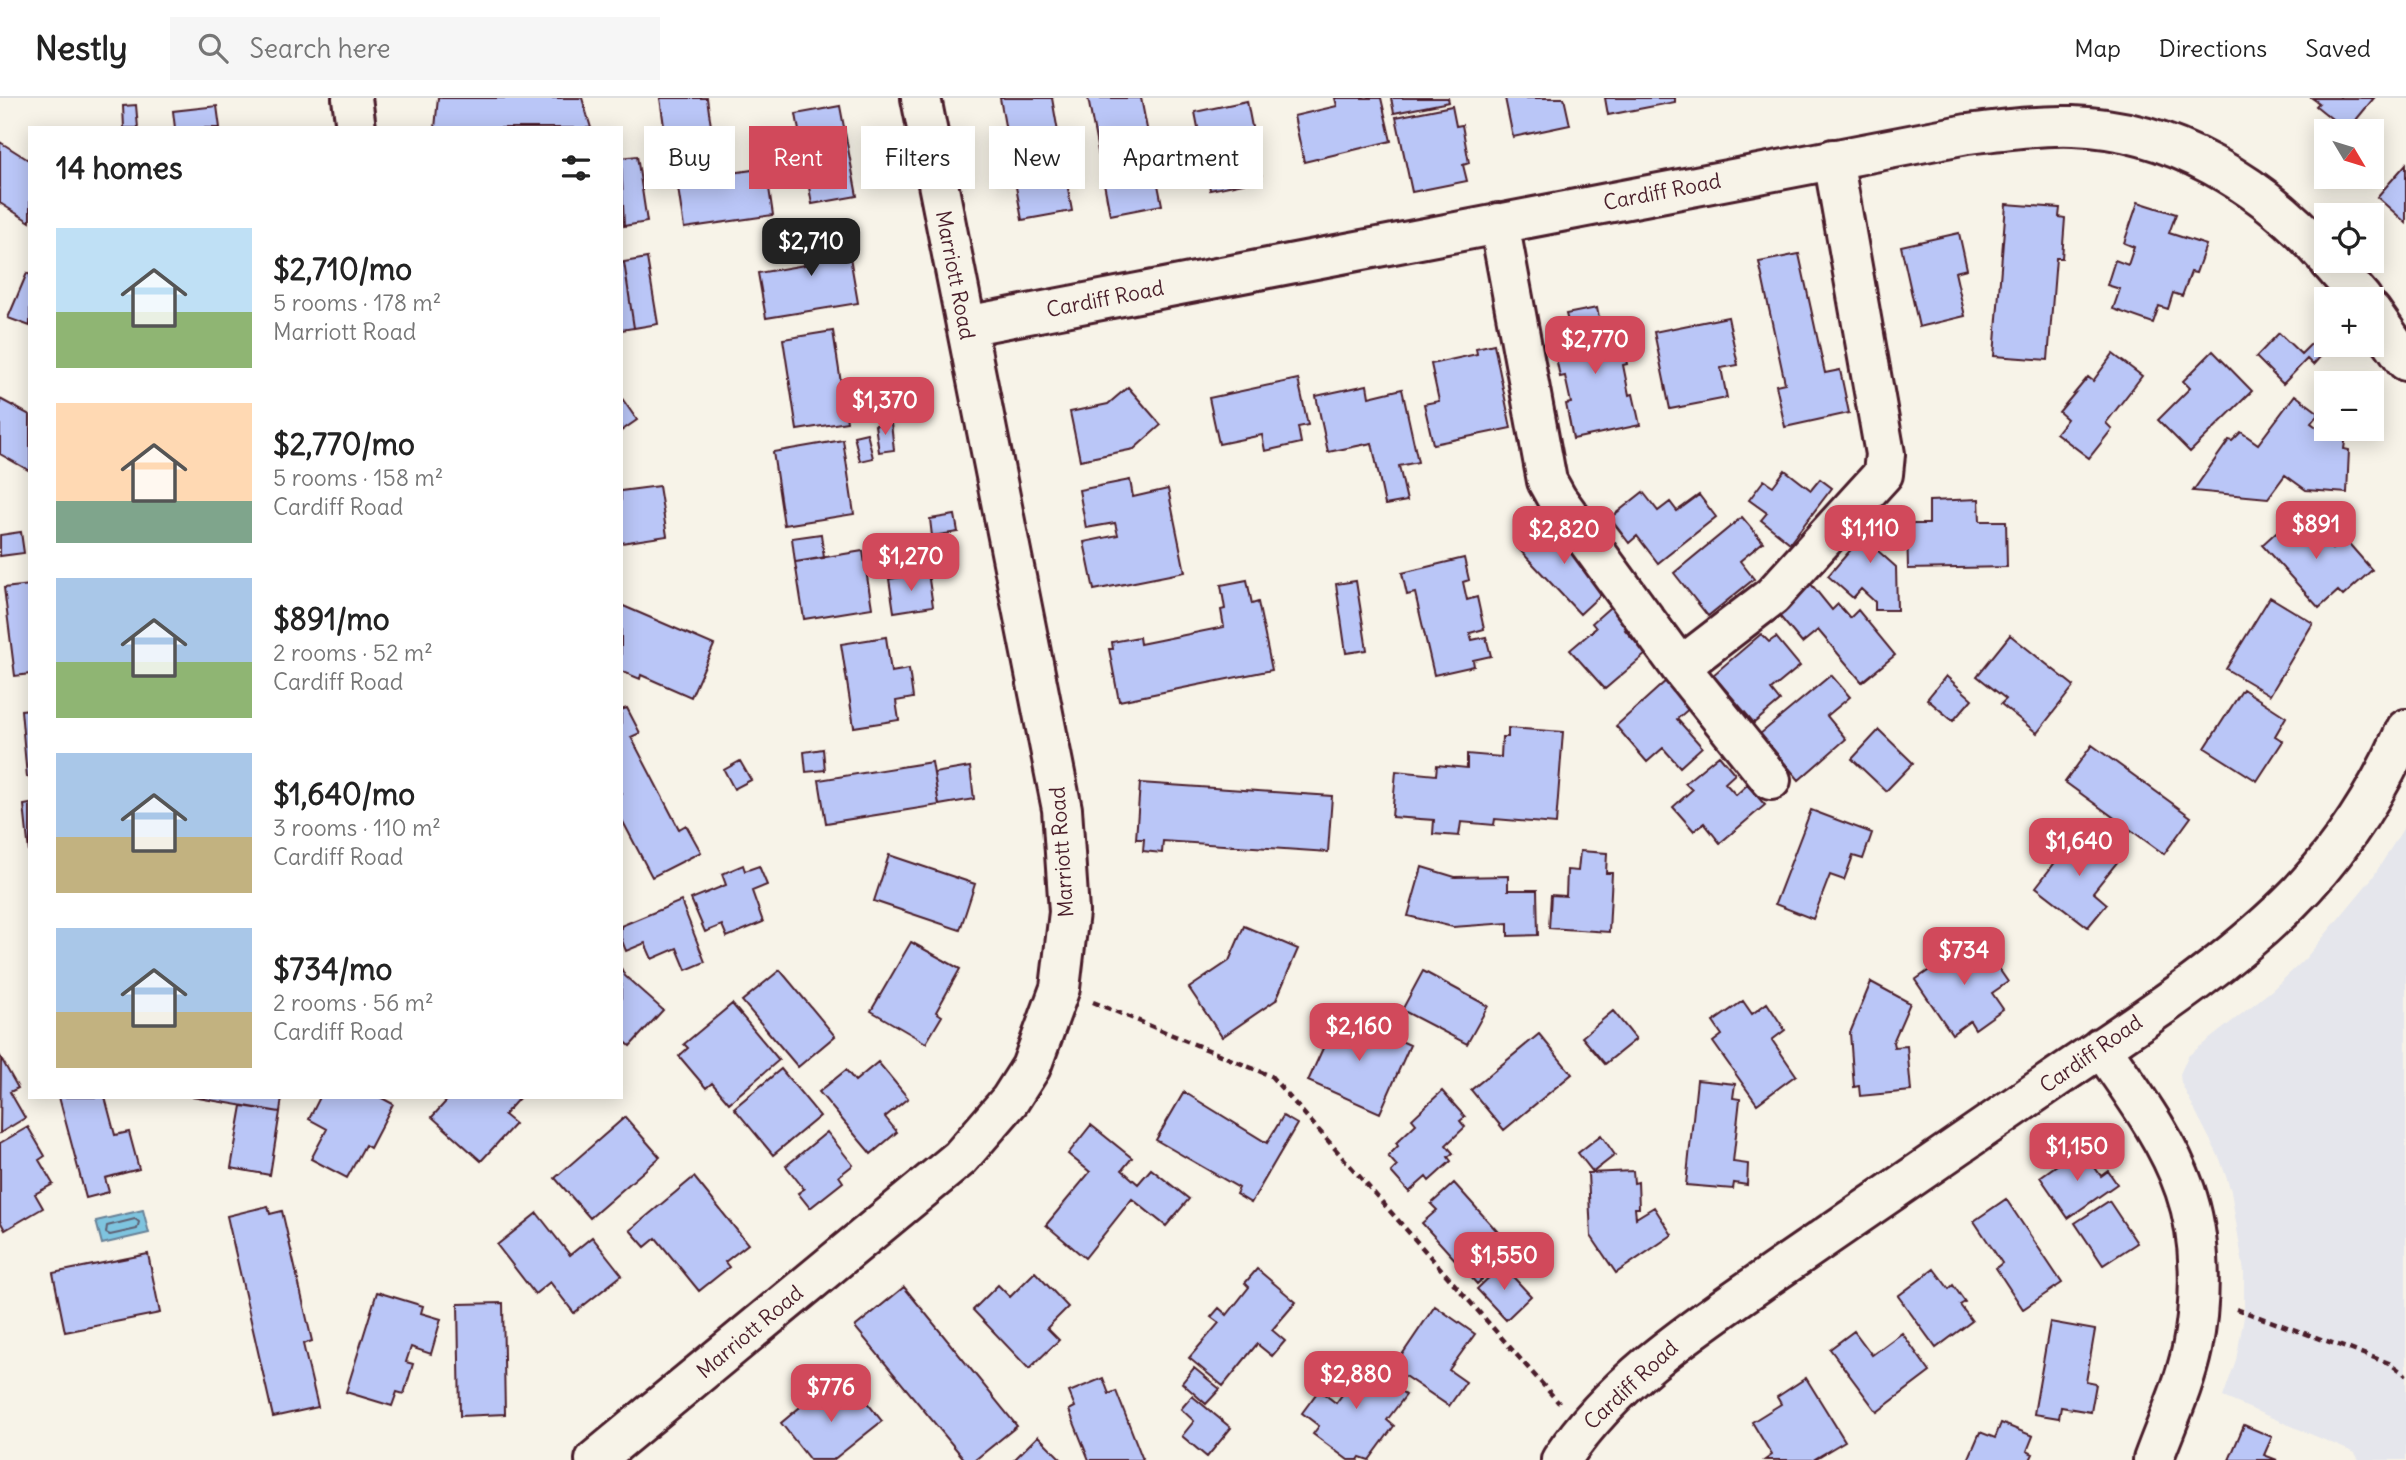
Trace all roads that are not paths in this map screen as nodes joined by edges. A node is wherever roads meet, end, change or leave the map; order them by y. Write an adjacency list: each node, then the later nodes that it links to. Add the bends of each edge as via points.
1 (352, 98): 3 (street)
2 (921, 98): 9 (street, Marriott Road)
3 (356, 126)
4 (1833, 159): 5 (street, Cardiff Road); 6 (street, Cardiff Road, via 1967,134 2074,126 2114,131 2177,149 2232,176 2281,212); 12 (street, via 1885,454 1883,474 1772,596)
5 (1499, 223): 9 (street, Cardiff Road); 12 (street, via 1547,481)
6 (2314, 246)
7 (2339, 273): 8 (street, Cardiff Road)
8 (2352, 287)
9 (965, 326): 17 (street, Marriott Road, via 1062,808 1069,912 1060,988 1031,1067 1010,1100 960,1158)
10 (2384, 330): 11 (street)
11 (2406, 361)
12 (1680, 667): 14 (street)
13 (2406, 729): 15 (street, Cardiff Road, via 2382,779 2342,841 2291,901 2214,967)
14 (1771, 780)
15 (2101, 1047): 16 (street, Cardiff Road, via 1692,1329); 18 (street, via 2155,1129 2186,1191 2196,1242 2198,1297 2192,1350)
16 (1571, 1445)
17 (595, 1460)
18 (2153, 1460)

